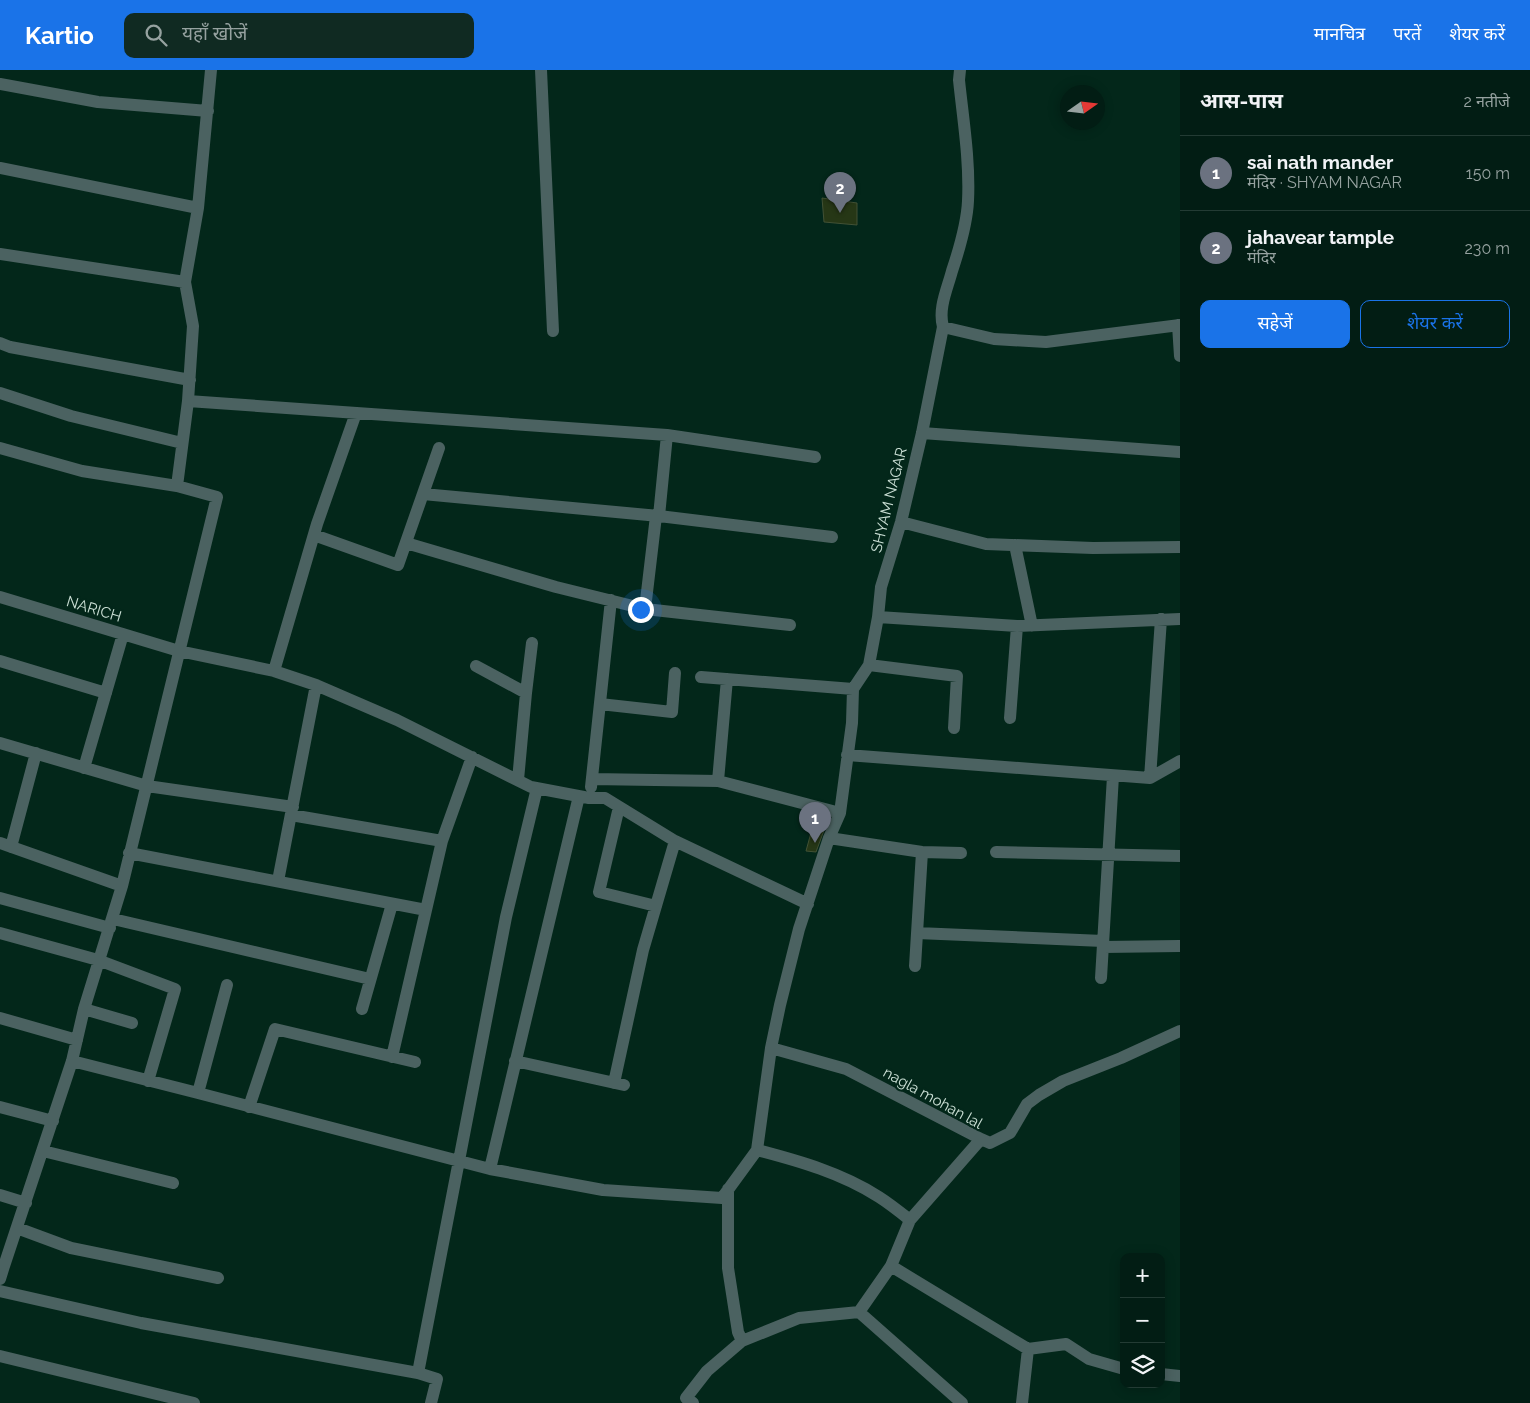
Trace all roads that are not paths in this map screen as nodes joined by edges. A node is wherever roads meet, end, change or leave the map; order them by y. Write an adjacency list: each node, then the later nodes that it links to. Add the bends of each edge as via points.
1 (211, 70): 5 (street)
2 (541, 70): 12 (street)
3 (960, 70): 11 (street, SHYAM NAGAR, via 958,80 966,140 968,202 942,307)
4 (0, 84): 5 (street, via 98,102)
5 (208, 111): 7 (street)
6 (0, 168): 7 (street)
7 (198, 208): 9 (street)
8 (0, 254): 9 (street)
9 (185, 282): 15 (street, via 193,326)
10 (1179, 325): 11 (street, via 1046,342 994,339); 14 (street)
11 (943, 326): 19 (street, SHYAM NAGAR)
12 (553, 331)
13 (0, 344): 15 (street)
14 (1180, 356)
15 (190, 380): 17 (street)
16 (0, 393): 21 (street, via 70,416)
17 (188, 401): 18 (street); 21 (street)
18 (356, 413): 20 (street); 30 (street)
19 (922, 433): 24 (street); 29 (street, SHYAM NAGAR)
20 (667, 435): 25 (street); 28 (street)
21 (182, 443): 26 (street)
22 (0, 448): 26 (street, via 82,471)
23 (439, 448): 27 (street)
24 (1180, 452)
25 (815, 458)
26 (177, 486): 46 (street, via 217,497)
27 (423, 494): 28 (street); 32 (street)
28 (658, 516): 31 (street); 37 (street)
29 (901, 522): 33 (street, via 986,544); 38 (street, SHYAM NAGAR, via 881,587)
30 (314, 535): 32 (street, via 398,565); 50 (street)
31 (832, 537)
32 (406, 543): 36 (street)
33 (1015, 545): 34 (street, via 1093,548); 43 (street)
34 (1180, 546)
35 (0, 597): 44 (street, NARICH)
36 (611, 600): 37 (street); 58 (street)
37 (645, 609): 41 (street)
38 (878, 617): 42 (street); 48 (street, SHYAM NAGAR)
39 (1161, 619): 40 (street); 43 (street); 68 (street)
40 (1180, 619)
41 (790, 625)
42 (1016, 626): 43 (street); 59 (street)
43 (1032, 626)
44 (124, 634): 46 (street, NARICH); 56 (street)
45 (532, 643): 57 (street)
46 (179, 651): 50 (street, NARICH); 72 (street)
47 (0, 661): 56 (street)
48 (869, 664): 55 (street, SHYAM NAGAR); 60 (street, via 957,676)
49 (476, 666): 57 (street)
50 (274, 671): 54 (street, NARICH)
51 (675, 673): 58 (street, via 672,712)
52 (702, 677): 53 (street)
53 (727, 679): 55 (street); 71 (street)
54 (316, 685): 64 (street, NARICH); 76 (street)
55 (853, 689): 63 (street)
56 (106, 693): 66 (street)
57 (526, 693): 70 (street)
58 (600, 704): 69 (street)
59 (1010, 718)
60 (954, 728)
61 (0, 743): 62 (street)
62 (36, 753): 66 (street); 81 (street)
63 (847, 755): 67 (street); 77 (street)
64 (472, 757): 70 (street, NARICH); 79 (street)
65 (1180, 761): 68 (street)
66 (84, 768): 72 (street)
67 (1113, 776): 68 (street); 86 (street)
68 (1150, 778)
69 (592, 779): 71 (street); 74 (street)
70 (518, 780): 73 (street, NARICH)
71 (718, 781): 77 (street)
72 (147, 786): 76 (street); 84 (street)
73 (537, 788): 74 (street, NARICH); 124 (street, via 506,917)
74 (584, 797): 75 (street, NARICH, via 604,798); 114 (street)
75 (619, 807): 80 (street, NARICH); 93 (street, via 599,892)
76 (292, 811): 79 (street); 88 (street)
77 (840, 813): 78 (street)
78 (829, 838): 82 (street); 92 (street)
79 (442, 841): 94 (street)
80 (675, 841): 92 (street, NARICH); 93 (street)
81 (6, 845): 89 (street)
82 (922, 852): 85 (street); 97 (street)
83 (996, 852): 86 (street)
84 (129, 853): 88 (street); 89 (street)
85 (961, 853)
86 (1108, 854): 87 (street); 98 (street)
87 (1180, 856)
88 (278, 881): 91 (street)
89 (122, 886): 95 (street)
90 (0, 898): 95 (street)
91 (392, 904): 94 (street); 103 (street)
92 (808, 904): 111 (street)
93 (656, 906): 114 (street, via 643,950 619,1084)
94 (426, 910): 112 (street)
95 (111, 923): 100 (street); 103 (street)
96 (0, 933): 100 (street)
97 (917, 933): 98 (street); 101 (street)
98 (1103, 944): 99 (street); 102 (street)
99 (1180, 946)
100 (98, 960): 105 (street); 116 (street, via 175,990)
101 (914, 966)
102 (1101, 978)
103 (370, 979): 106 (street)
104 (227, 985): 117 (street)
105 (84, 1009): 108 (street); 110 (street)
106 (362, 1009)
107 (0, 1018): 110 (street)
108 (132, 1023)
109 (1180, 1031): 121 (street, via 1063,1081 1027,1104 1010,1133 990,1143)
110 (77, 1040): 113 (street)
111 (771, 1048): 121 (street, nagla mohan lal, via 846,1069); 122 (street)
112 (392, 1057): 115 (street); 119 (street, via 275,1029)
113 (72, 1061): 116 (street); 120 (street)
114 (516, 1061): 125 (street)
115 (415, 1062)
116 (148, 1081): 117 (street)
117 (198, 1093): 119 (street)
118 (0, 1107): 120 (street)
119 (249, 1107): 124 (street)
120 (53, 1121): 123 (street)
121 (981, 1139): 130 (street, nagla mohan lal)
122 (757, 1150): 127 (street); 130 (street, via 802,1161 842,1177 878,1196)
123 (43, 1151): 126 (street); 129 (street)
124 (458, 1160): 125 (street); 142 (street)
125 (490, 1169): 127 (street, via 603,1190 722,1198)
126 (173, 1182)
127 (728, 1189): 138 (street, via 728,1268)
128 (0, 1195): 129 (street)
129 (26, 1203): 131 (street)
130 (910, 1220): 133 (street, nagla mohan lal)
131 (17, 1228): 132 (street); 134 (street, via 71,1248)
132 (2, 1265): 135 (street)
133 (891, 1266): 137 (street, nagla mohan lal); 139 (street)
134 (218, 1278)
135 (0, 1279)
136 (0, 1291): 142 (street, via 141,1323)
137 (859, 1312): 138 (street, via 800,1318); 148 (street)
138 (742, 1341): 147 (street, via 706,1371 686,1398)
139 (1028, 1349): 141 (street, via 1066,1344 1089,1359); 149 (street)
140 (0, 1356): 145 (street)
141 (1120, 1368)
142 (418, 1373): 146 (street, via 437,1379)
143 (1165, 1374): 144 (street)
144 (1180, 1376)
145 (194, 1403)
146 (431, 1403)
147 (693, 1403)
148 (962, 1403)
149 (1022, 1403)

